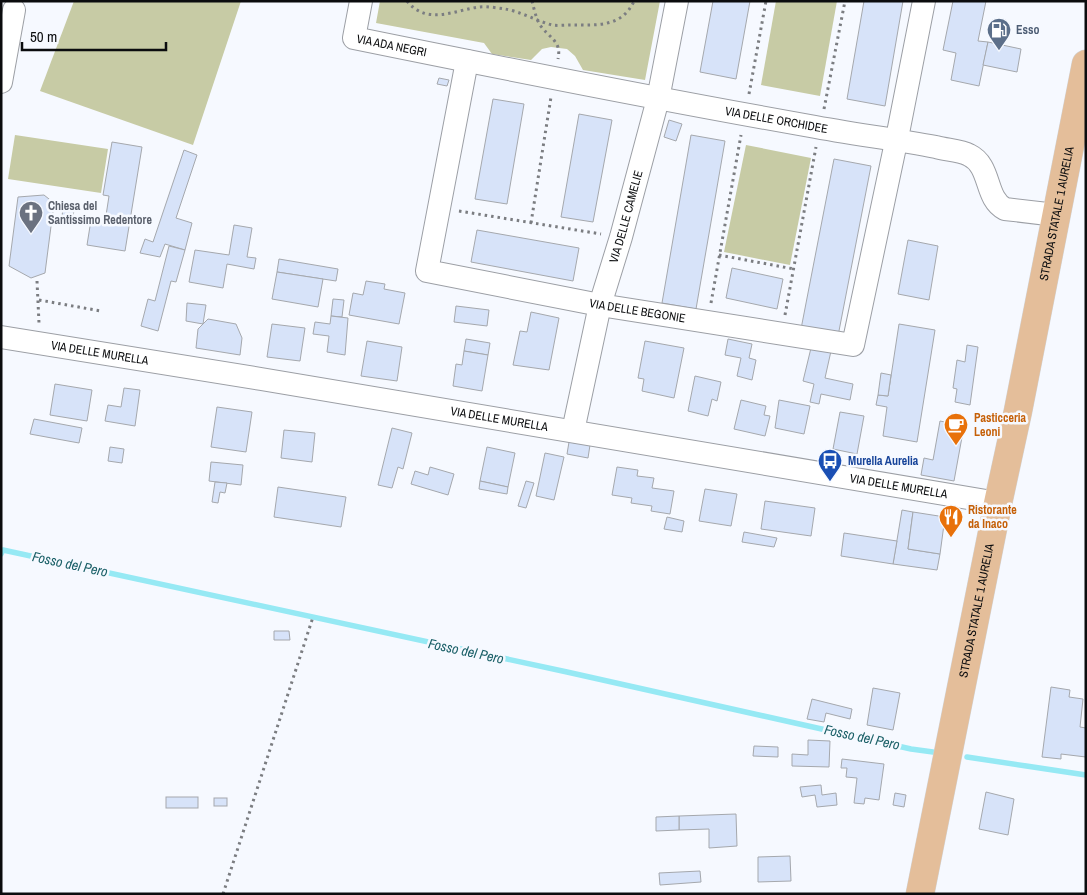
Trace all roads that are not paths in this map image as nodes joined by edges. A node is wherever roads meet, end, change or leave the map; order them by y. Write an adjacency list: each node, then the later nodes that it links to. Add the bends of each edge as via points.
1 (361, 1): 5 (street, VIA ADA NEGRI, via 354,38)
2 (677, 1): 8 (street, VIA DELLE CAMELIE)
3 (924, 1): 9 (street)
4 (14, 10): 7 (street)
5 (467, 61): 8 (street, VIA DELLE ORCHIDEE); 11 (street, VIA DELLE BEGONIE, via 427,271)
6 (1086, 64): 10 (main road, STRADA STATALE 1 AURELIA)
7 (1, 82)
8 (658, 99): 9 (street, VIA DELLE ORCHIDEE); 11 (street, VIA DELLE CAMELIE)
9 (896, 140): 10 (street, VIA DELLE ORCHIDEE, via 969,154 981,165 994,201 999,206); 11 (street, VIA DELLE BEGONIE, via 853,345)
10 (1056, 215): 14 (main road, STRADA STATALE 1 AURELIA)
11 (600, 305): 13 (street, VIA DELLE CAMELIE)
12 (1, 337): 13 (street, VIA DELLE MURELLA)
13 (572, 431): 14 (street, VIA DELLE MURELLA)
14 (998, 504): 15 (main road, STRADA STATALE 1 AURELIA)
15 (920, 894)

